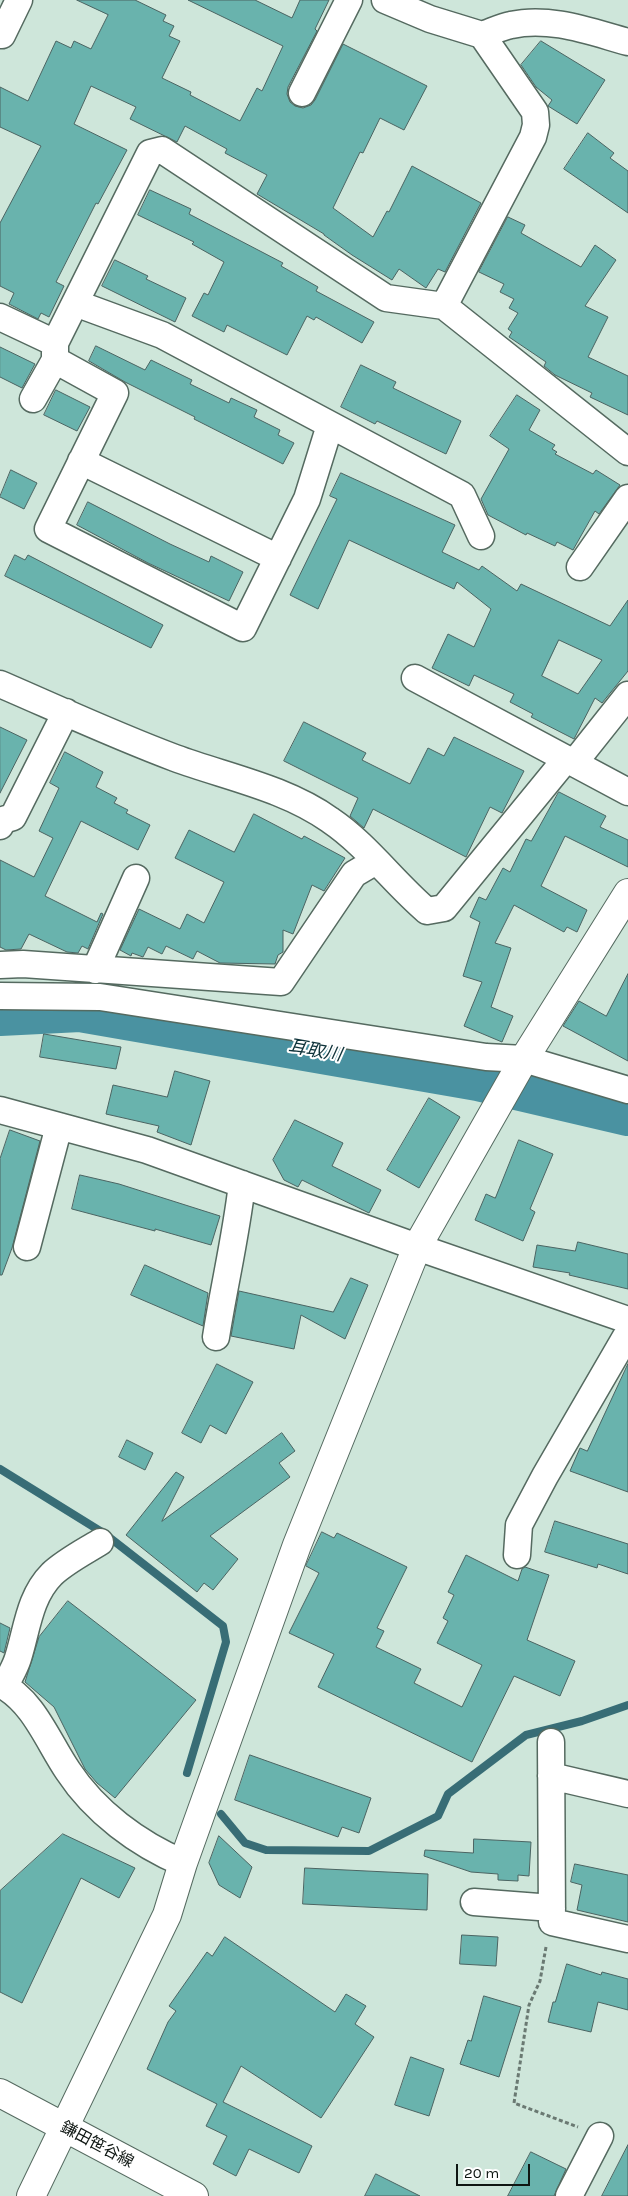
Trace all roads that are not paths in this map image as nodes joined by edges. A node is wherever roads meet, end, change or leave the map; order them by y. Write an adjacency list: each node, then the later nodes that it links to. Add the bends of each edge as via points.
1 (19, 0): 4 (street)
2 (349, 0): 7 (street)
3 (385, 0): 5 (street, via 430,19)
4 (2, 35)
5 (482, 35): 6 (street, via 512,25 546,22); 9 (street, via 535,112 536,125)
6 (628, 42)
7 (302, 93)
8 (75, 303): 9 (street, via 150,153 162,150 386,298); 11 (street); 13 (street, via 162,335)
9 (444, 306): 14 (street)
10 (0, 317): 11 (street)
11 (55, 352): 12 (street); 15 (street, via 114,393)
12 (33, 399)
13 (330, 425): 17 (street, via 462,495); 18 (street, via 307,500)
14 (628, 452)
15 (81, 461): 18 (street); 18 (street, via 48,529 243,628)
16 (628, 498): 19 (street)
17 (481, 536)
18 (278, 558)
19 (580, 567)
20 (415, 678): 24 (street)
21 (0, 684): 23 (street)
22 (628, 695): 24 (street)
23 (66, 712): 26 (street, via 13,817 3,820); 27 (street, via 174,758 303,803 354,837)
24 (570, 761): 25 (street); 27 (street, via 444,908 427,911)
25 (628, 792)
26 (0, 826)
27 (376, 861): 31 (street, via 354,874 281,982)
28 (136, 878): 31 (street)
29 (628, 892): 33 (street)
30 (0, 965): 31 (street)
31 (95, 970)
32 (0, 996): 33 (street, via 100,997)
33 (523, 1061): 34 (street); 39 (street)
34 (628, 1090)
35 (0, 1110): 36 (street)
36 (59, 1126): 37 (street, via 147,1150); 38 (street)
37 (242, 1184): 39 (street); 42 (street, via 236,1237 224,1282)
38 (27, 1247)
39 (417, 1247): 40 (street); 49 (street, via 296,1545)
40 (628, 1320)
41 (628, 1333): 44 (street, via 519,1524)
42 (216, 1337)
43 (100, 1542): 45 (street, via 70,1560 43,1584 26,1624 18,1660)
44 (517, 1555)
45 (3, 1685): 49 (street, via 39,1722 68,1771 92,1802 140,1840)
46 (551, 1742): 47 (street)
47 (551, 1776): 48 (street); 51 (street)
48 (628, 1794)
49 (183, 1863): 54 (street, via 167,1916)
50 (474, 1902): 51 (street)
51 (552, 1915): 52 (street)
52 (628, 1940)
53 (0, 2092): 54 (street, 鎌田笹谷線)
54 (65, 2128): 56 (street); 57 (street, 鎌田笹谷線)
55 (600, 2136): 58 (street)
56 (30, 2196)
57 (194, 2196)
58 (569, 2196)

